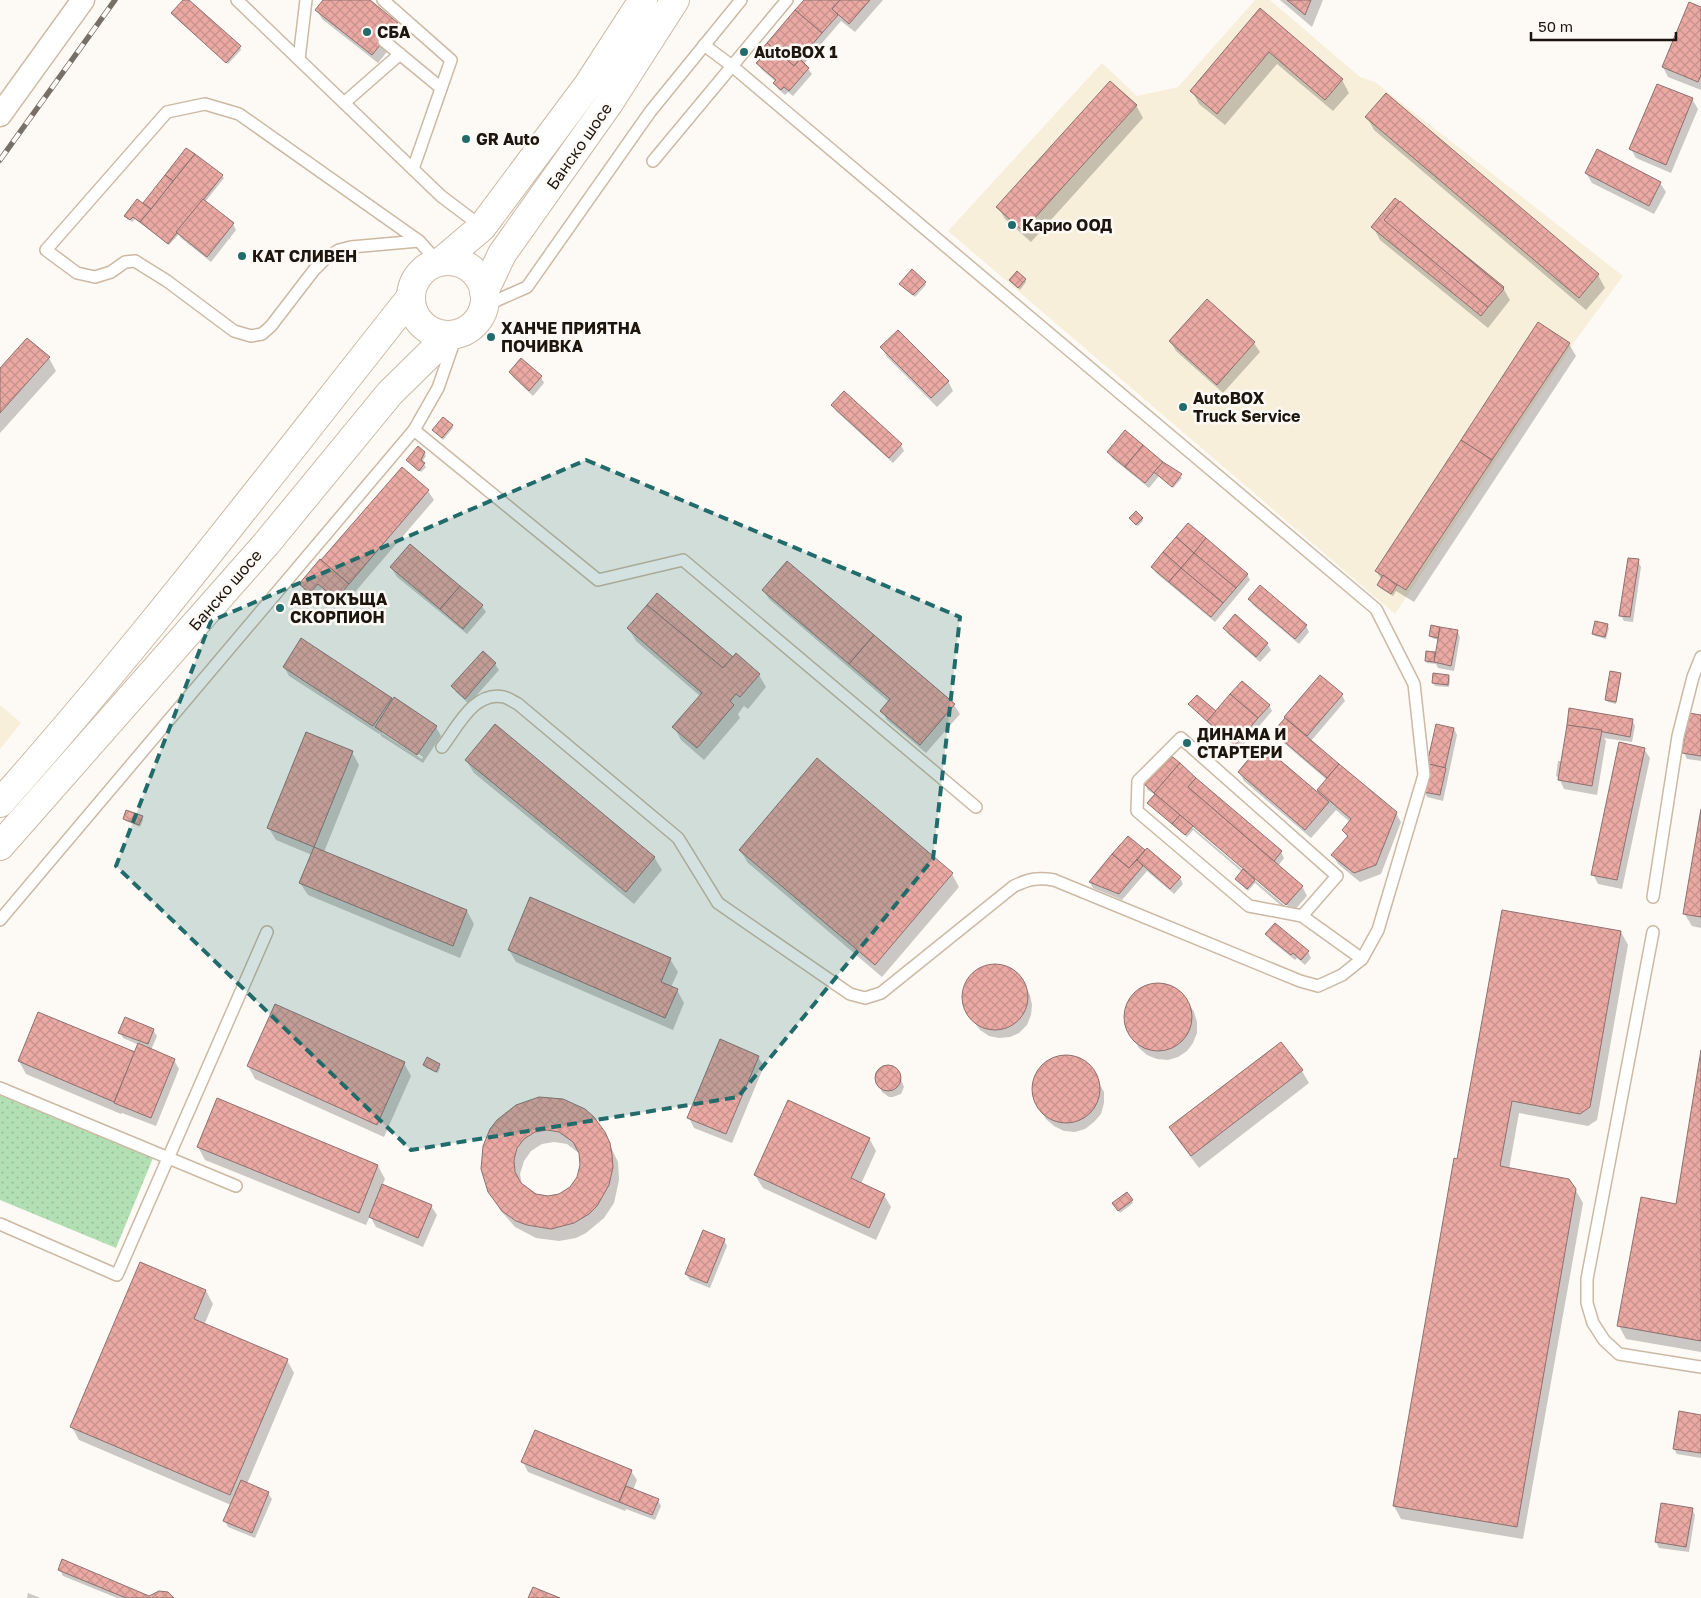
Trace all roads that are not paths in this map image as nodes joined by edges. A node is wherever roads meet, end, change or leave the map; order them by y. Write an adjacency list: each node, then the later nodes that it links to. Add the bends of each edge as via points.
1 (83, 0): 16 (street)
2 (237, 0): 12 (lane)
3 (306, 0): 12 (lane)
4 (383, 0): 14 (lane, via 451,60)
5 (643, 0): 19 (main road, Банско шосе, via 588,85)
6 (675, 0): 23 (main road, Банско шосе, via 609,103 502,254)
7 (741, 0): 10 (lane)
8 (787, 0): 13 (lane)
9 (384, 41): 11 (lane)
10 (704, 45): 13 (lane); 23 (lane, via 650,112 527,287)
11 (400, 54): 14 (lane); 15 (lane)
12 (299, 59): 15 (lane)
13 (732, 66): 17 (lane); 38 (lane, via 1376,609 1414,684 1424,775 1378,930)
14 (442, 88): 18 (lane)
15 (344, 102): 18 (lane)
16 (0, 114)
17 (653, 161)
18 (413, 169): 19 (lane, via 441,196)
19 (482, 227): 21 (main road, Банско шосе)
20 (419, 242): 20 (lane, via 238,114 205,104 167,112 46,250 77,273 95,277 111,272 125,262 135,261 234,331 251,336 262,334 314,270 339,250); 21 (lane)
21 (440, 262): 22 (main road, via 427,267 419,275); 23 (main road, via 456,262 469,268 479,279)
22 (411, 297): 24 (main road, via 413,312 422,324 434,333); 27 (main road)
23 (484, 299): 24 (main road, via 479,318 469,328)
24 (453, 334): 25 (lane, via 438,388); 32 (main road, Банско шосе, via 390,393 266,544)
25 (414, 430): 31 (lane, via 598,580 683,560); 35 (lane)
26 (1701, 657): 33 (lane, via 1678,736)
27 (56, 740): 29 (lane); 30 (main road)
28 (442, 747): 38 (lane, via 475,704 489,697 504,697 518,704 678,838 718,903 850,994 865,998 881,993 1014,886 1041,878 1054,880 1290,978 1318,986 1342,975)
29 (0, 787)
30 (0, 803)
31 (976, 807)
32 (0, 846)
33 (1653, 897)
34 (1302, 916): 34 (lane, via 1249,906 1137,811 1138,781 1181,738 1337,876); 38 (lane)
35 (0, 920)
36 (267, 932): 40 (lane)
37 (1653, 932): 43 (lane, via 1587,1279 1587,1303 1593,1323 1619,1354)
38 (1362, 959)
39 (0, 1088): 40 (lane)
40 (168, 1158): 41 (lane); 42 (lane, via 117,1275)
41 (236, 1186)
42 (0, 1224)
43 (1701, 1367)

